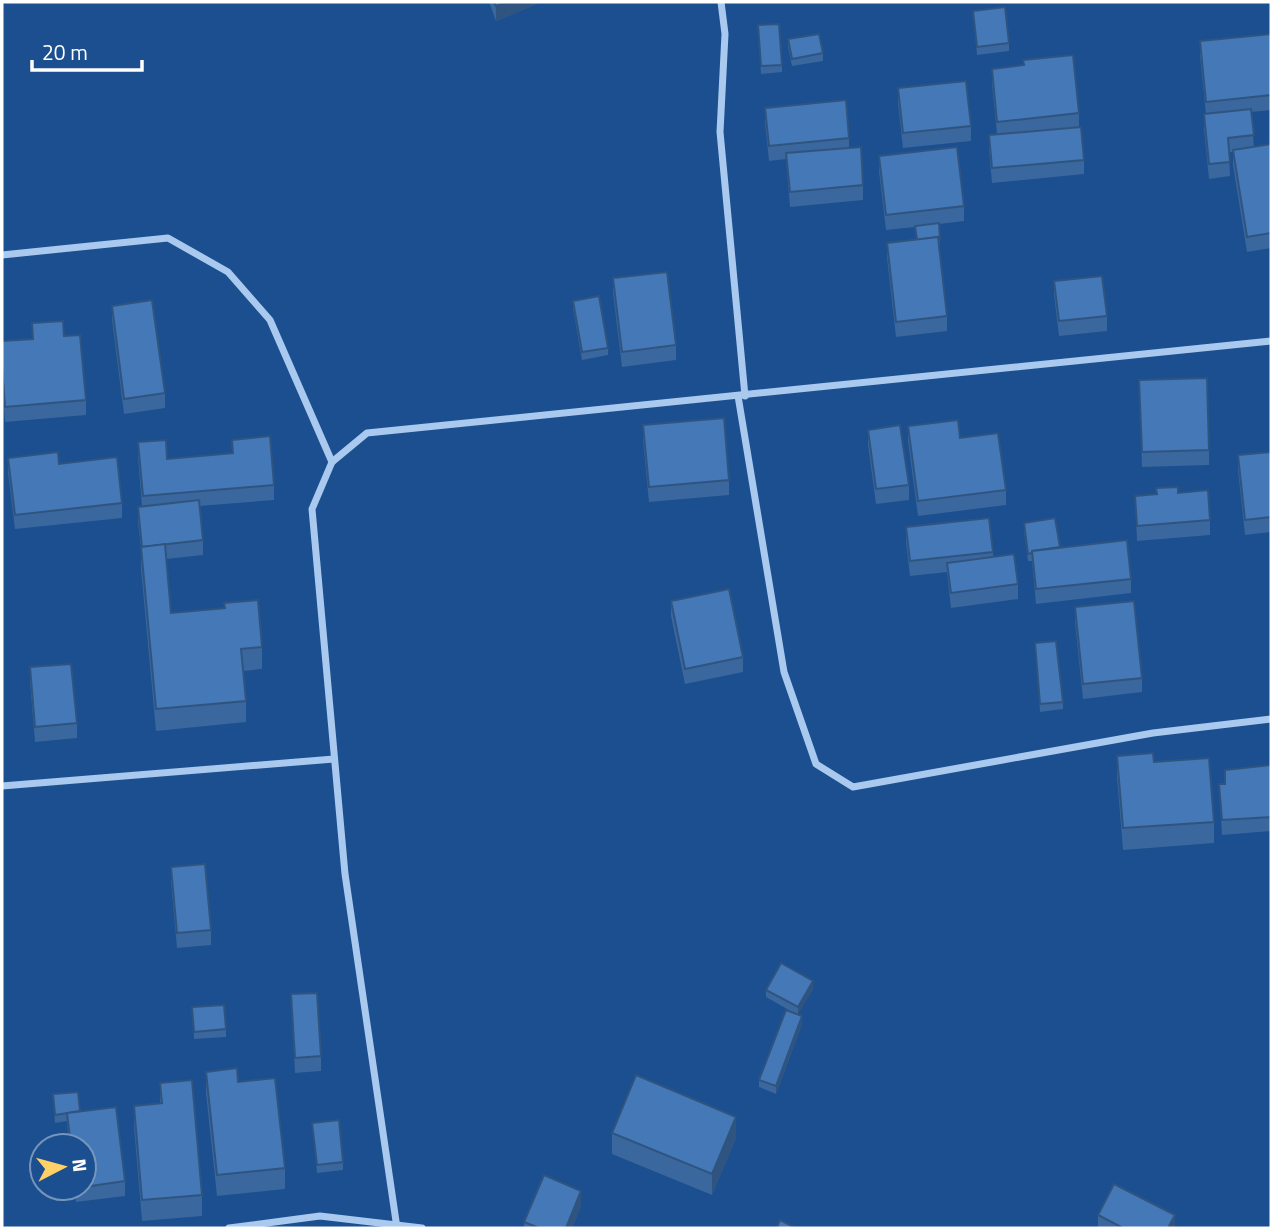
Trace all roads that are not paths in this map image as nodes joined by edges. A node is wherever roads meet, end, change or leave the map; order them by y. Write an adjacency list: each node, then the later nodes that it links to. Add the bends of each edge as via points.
1 (721, 2): 4 (street, via 725,34 720,132)
2 (2, 256): 5 (street, via 168,238 228,272 270,320)
3 (1271, 341): 4 (street)
4 (742, 396): 5 (street, via 366,433); 6 (street, via 784,672 816,764 853,787 1153,733)
5 (332, 462): 7 (street, via 312,509)
6 (1271, 719)
7 (334, 759): 8 (street); 9 (street, via 345,874)
8 (2, 786)
9 (397, 1226): 10 (street, via 320,1216); 11 (street)
10 (229, 1228)
11 (422, 1228)

